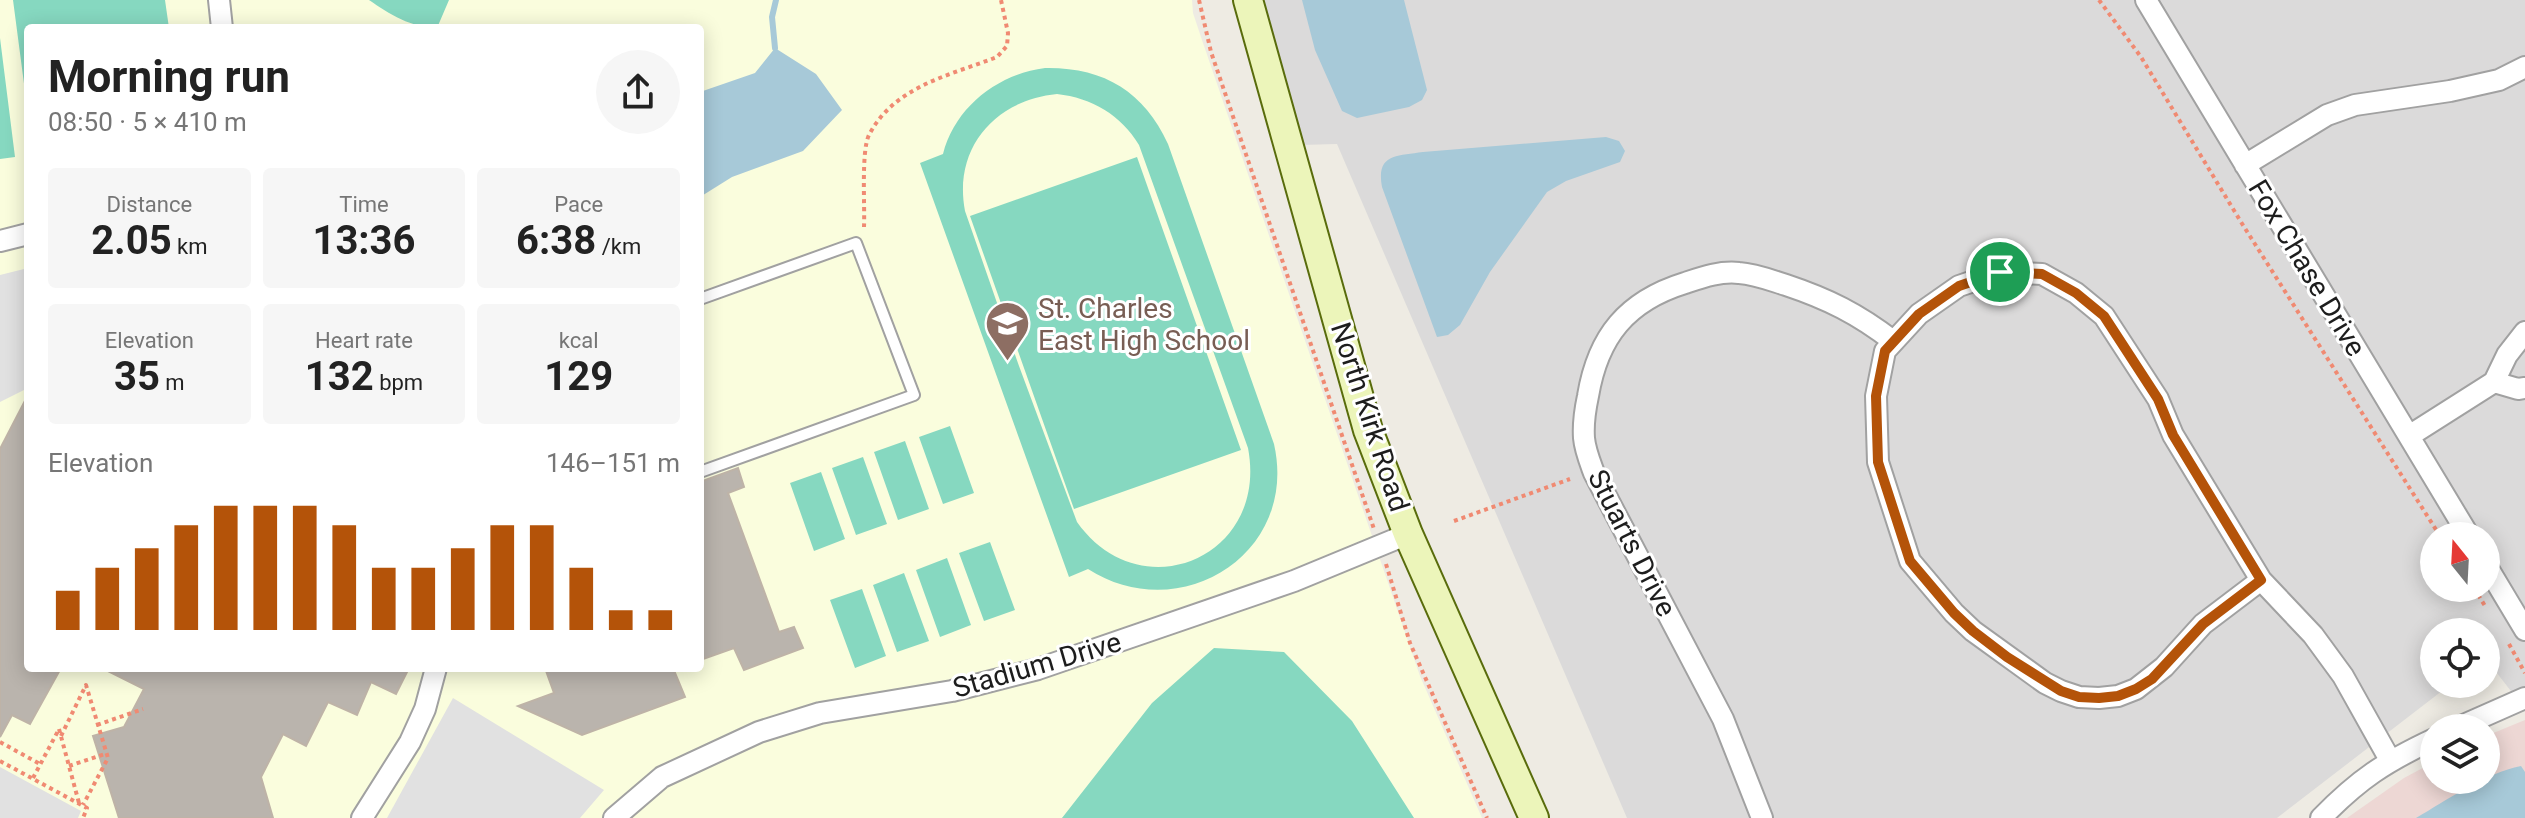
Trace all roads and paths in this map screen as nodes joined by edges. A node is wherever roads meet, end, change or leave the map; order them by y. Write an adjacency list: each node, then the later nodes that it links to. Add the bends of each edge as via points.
1 (219, 0): 7 (street)
2 (1001, 0): 10 (path, via 1008,33 1007,46 997,57 908,91 868,136)
3 (1199, 0): 25 (path, via 1211,52)
4 (1248, 0): 24 (main road, North Kirk Road, via 1368,430)
5 (2099, 0): 22 (path, via 2141,57)
6 (2146, 0): 9 (street, Fox Chase Drive)
7 (222, 24)
8 (2525, 67): 9 (street, via 2499,80 2450,91 2355,105 2327,115)
9 (2245, 165): 18 (street, Fox Chase Drive)
10 (864, 227)
11 (24, 235): 12 (street)
12 (0, 241)
13 (704, 298): 19 (lane, via 856,243 914,395)
14 (2525, 332): 16 (street)
15 (1893, 341): 26 (street, via 1919,314 1959,286 2000,272 2042,274 2076,293 2104,316 2158,399 2173,435); 26 (street, via 1885,351 1876,396 1878,462 1910,561 1973,631 2045,683 2079,697 2118,696 2136,689 2203,624); 49 (street, Stuarts Drive, via 1865,319 1823,298 1757,276 1718,274 1671,287 1635,307 1613,329 1592,374 1584,436 1594,473 1723,719)
16 (2494, 382): 17 (street); 18 (street)
17 (2525, 388)
18 (2409, 436): 23 (street, Fox Chase Drive)
19 (704, 471)
20 (1570, 479): 21 (path)
21 (1454, 521)
22 (2431, 522)
23 (2461, 522)
24 (1408, 534): 25 (street, Stadium Drive); 48 (main road, North Kirk Road)
25 (1380, 546): 46 (street, Stadium Drive, via 1038,669 952,691 820,713 759,732 662,777); 47 (path, via 1410,643)
26 (2261, 580): 38 (street, via 2343,676)
27 (2500, 588): 28 (street)
28 (2525, 630)
29 (435, 672): 45 (street, via 410,742)
30 (2525, 698): 32 (street)
31 (143, 709): 33 (path)
32 (2489, 714)
33 (97, 725): 34 (path, via 86,685); 37 (path)
34 (61, 736): 40 (path, via 59,729); 41 (path)
35 (0, 742): 40 (path)
36 (2420, 746): 38 (street)
37 (106, 754): 41 (path); 43 (path)
38 (2390, 760): 50 (street)
39 (0, 761): 42 (path)
40 (40, 764): 42 (path)
41 (69, 766): 43 (path)
42 (33, 778): 43 (path)
43 (81, 804): 44 (path, via 87,808)
44 (83, 818)
45 (362, 818)
46 (614, 818)
47 (1487, 818)
48 (1534, 818)
49 (1762, 818)
50 (2321, 818)

